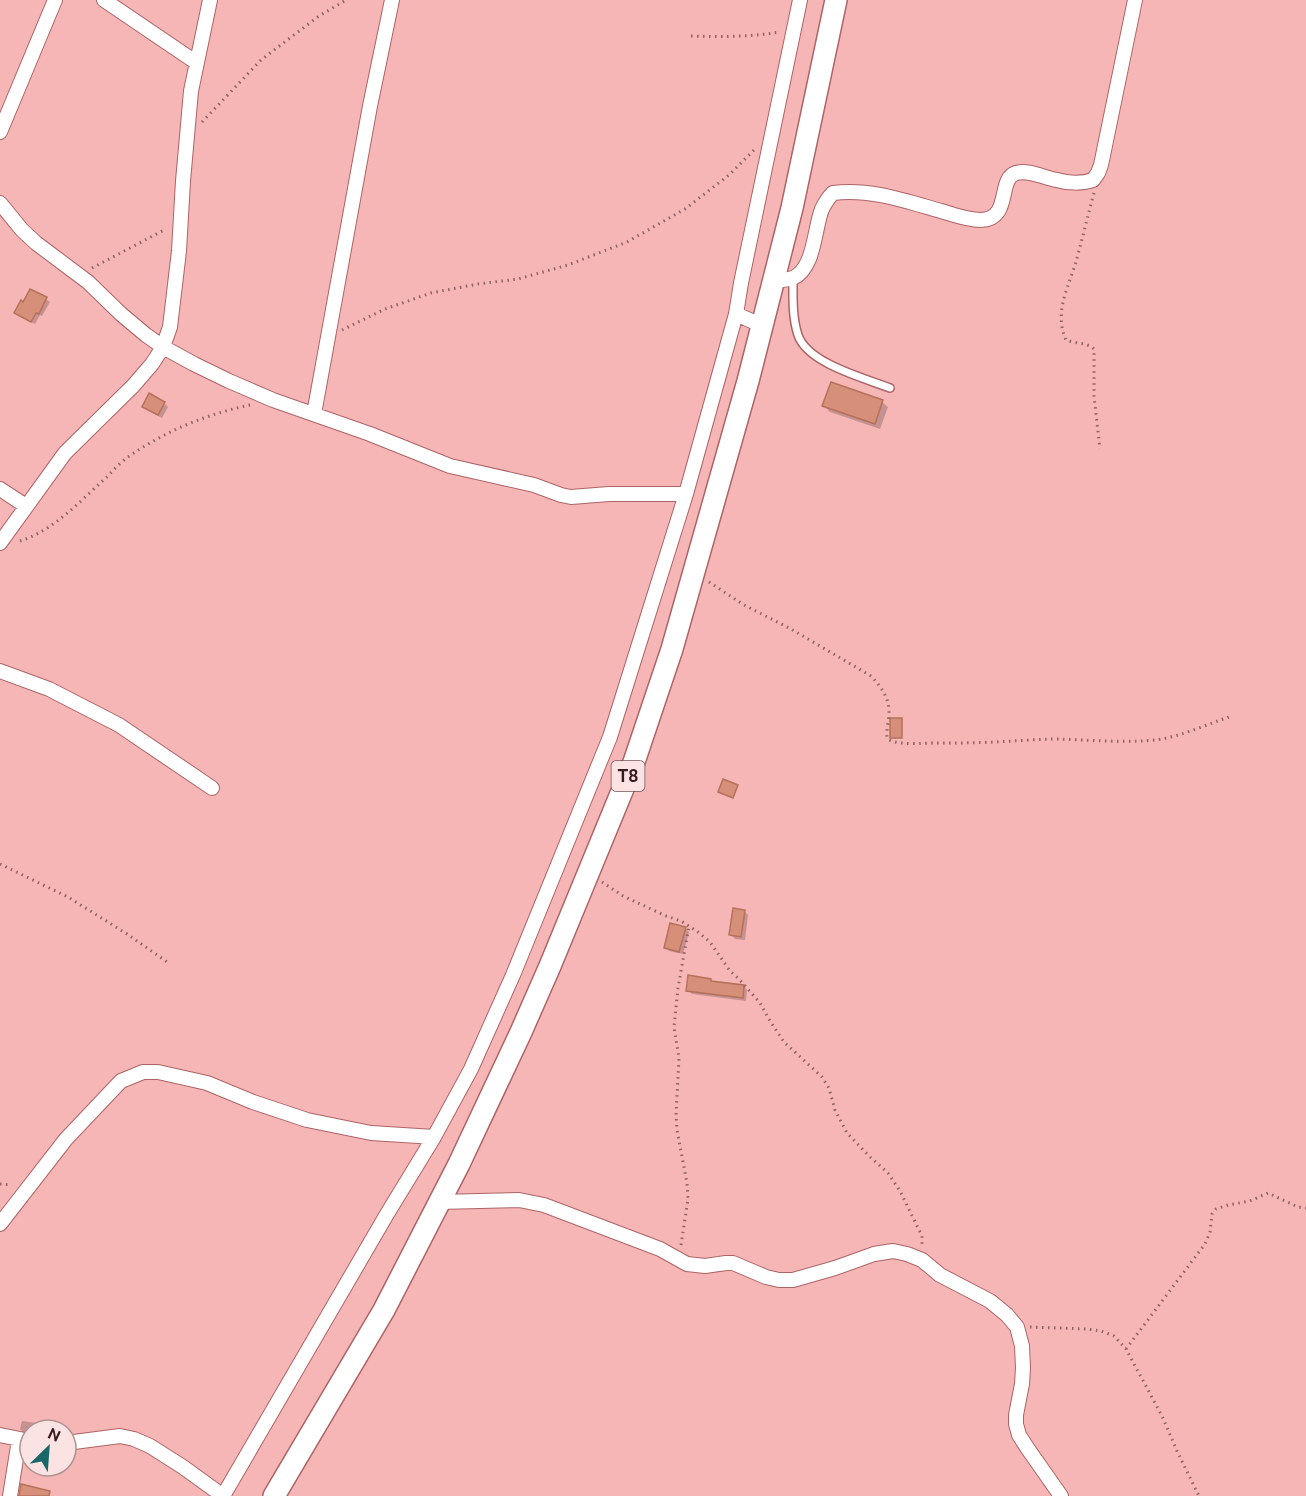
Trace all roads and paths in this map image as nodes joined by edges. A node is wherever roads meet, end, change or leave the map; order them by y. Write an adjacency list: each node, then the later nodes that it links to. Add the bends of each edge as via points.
1 (56, 0): 13 (street)
2 (104, 0): 11 (street)
3 (210, 0): 11 (street)
4 (346, 0): 14 (path, via 261,60)
5 (392, 0): 22 (street)
6 (800, 0): 9 (street)
7 (836, 0): 19 (main road, T8, via 797,185)
8 (1135, 0): 19 (street, via 1100,169 1093,180 1058,181 1019,172 1008,182 997,214 981,220 867,192 833,193 821,211 804,271)
9 (794, 29): 10 (path, via 758,36); 12 (street)
10 (691, 36)
11 (197, 63): 14 (street)
12 (773, 131): 20 (street); 22 (path, via 729,175 685,209 627,242 518,279 431,293 385,309)
13 (0, 132)
14 (187, 140): 17 (street)
15 (1095, 190): 27 (path, via 1060,321 1066,340 1094,349)
16 (0, 203): 18 (street, via 36,243)
17 (181, 221): 18 (path); 23 (street, via 170,327)
18 (79, 275): 23 (street)
19 (783, 280): 21 (main road, T8); 24 (lane, via 798,336 807,349 829,366)
20 (736, 314): 21 (street); 29 (street)
21 (763, 326): 33 (main road, T8)
22 (328, 337): 26 (street)
23 (163, 347): 25 (street); 30 (street, via 133,386 66,453)
24 (890, 388)
25 (273, 400): 26 (street); 31 (path, via 196,420 151,443 127,458 44,531)
26 (314, 414): 29 (street, via 450,466 570,497)
27 (1100, 449)
28 (0, 489): 30 (street)
29 (686, 494): 41 (street, via 610,737 513,975 471,1069)
30 (26, 506): 32 (street)
31 (18, 542)
32 (0, 543)
33 (694, 573): 35 (path, via 871,676 887,697 886,733 890,741 1148,740 1172,737); 38 (main road, T8, via 634,762)
34 (0, 671): 36 (street, via 50,689 119,725)
35 (1229, 717)
36 (212, 788)
37 (0, 864): 40 (path, via 68,897)
38 (588, 873): 39 (path, via 623,896); 42 (main road, T8, via 521,1032)
39 (689, 926): 45 (path, via 674,1027 679,1058 677,1122 688,1198); 46 (path, via 710,942 747,987 784,1042 822,1077 847,1133 888,1173 900,1191 922,1236)
40 (170, 964)
41 (434, 1137): 44 (street, via 371,1133 307,1120 207,1083 143,1072 122,1081 66,1139); 54 (street)
42 (439, 1202): 45 (street, via 519,1200 544,1205); 55 (main road, T8, via 384,1310)
43 (1306, 1208): 48 (path, via 1268,1193 1216,1209 1205,1244)
44 (0, 1224)
45 (680, 1260): 46 (street, via 695,1266 733,1263 779,1280 792,1280 893,1251)
46 (922, 1260): 47 (street, via 940,1275 990,1301)
47 (1017, 1327): 48 (path, via 1101,1331 1114,1336); 56 (street, via 1023,1368 1016,1424 1019,1435)
48 (1126, 1349): 57 (path)
49 (0, 1435): 50 (street)
50 (18, 1439)
51 (78, 1441): 54 (street, via 120,1436 134,1439 174,1461)
52 (18, 1466): 53 (street)
53 (10, 1496)
54 (223, 1496)
55 (274, 1496)
56 (1061, 1496)
57 (1199, 1496)

